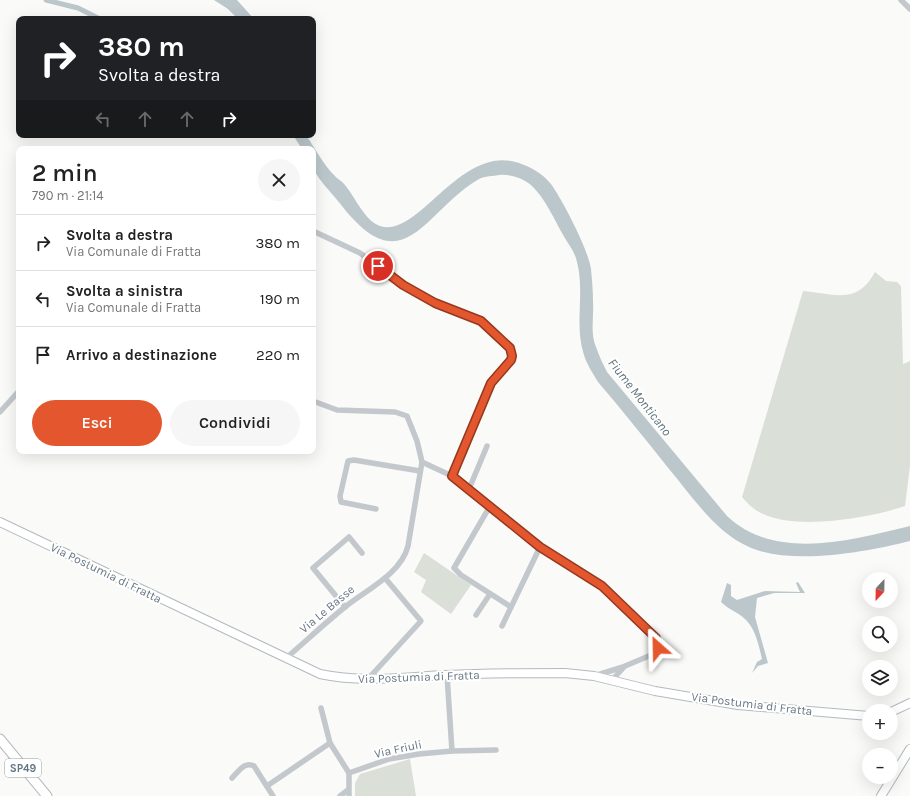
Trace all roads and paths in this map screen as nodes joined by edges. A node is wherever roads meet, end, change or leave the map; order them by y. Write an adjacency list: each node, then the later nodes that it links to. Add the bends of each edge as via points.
1 (901, 0): 2 (street)
2 (910, 9)
3 (316, 232): 10 (street, via 360,253 403,285 442,307 481,321 510,348 511,360 491,383)
4 (16, 394): 6 (street)
5 (316, 402): 8 (street, Via Le Basse, via 337,410 395,412 407,416)
6 (0, 412)
7 (487, 446): 11 (street)
8 (422, 462): 9 (street, Via Le Basse); 10 (street)
9 (420, 471): 13 (street, via 348,461 341,502); 17 (street, Via Le Basse, via 407,551)
10 (452, 476): 11 (street)
11 (469, 489): 12 (street)
12 (490, 506): 15 (street); 18 (street, via 454,568)
13 (376, 509)
14 (0, 522): 23 (main road, Via Postumia di Fratta)
15 (540, 547): 20 (street); 24 (street, via 602,586 656,638 656,653)
16 (362, 553): 19 (street, via 349,537 313,568)
17 (385, 578): 19 (street, Via Le Basse); 27 (street, via 421,621)
18 (490, 594): 20 (street); 21 (street)
19 (345, 607): 23 (street, Via Le Basse)
20 (511, 607): 22 (street)
21 (476, 615)
22 (502, 626)
23 (285, 659): 27 (main road, Via Postumia di Fratta, via 320,674)
24 (625, 666): 26 (street); 28 (street)
25 (447, 675): 26 (main road, Via Postumia di Fratta, via 565,673); 27 (main road, Via Postumia di Fratta); 37 (street)
26 (594, 676): 28 (main road, Via Postumia di Fratta)
27 (368, 680)
28 (612, 680): 32 (main road, Via Postumia di Fratta, via 654,691 738,705)
29 (909, 704): 31 (main road)
30 (321, 708): 34 (street)
31 (898, 709)
32 (862, 715)
33 (0, 739): 42 (main road, SP49)
34 (330, 743): 38 (street); 40 (street)
35 (910, 749): 45 (main road)
36 (496, 750): 37 (street, Via Friuli)
37 (452, 751): 38 (street, Via Friuli, via 389,759)
38 (349, 774): 41 (street)
39 (232, 778): 40 (street, via 246,764 250,764)
40 (267, 786): 43 (street)
41 (349, 793): 44 (street)
42 (47, 796)
43 (274, 796)
44 (340, 796)
45 (881, 796)

